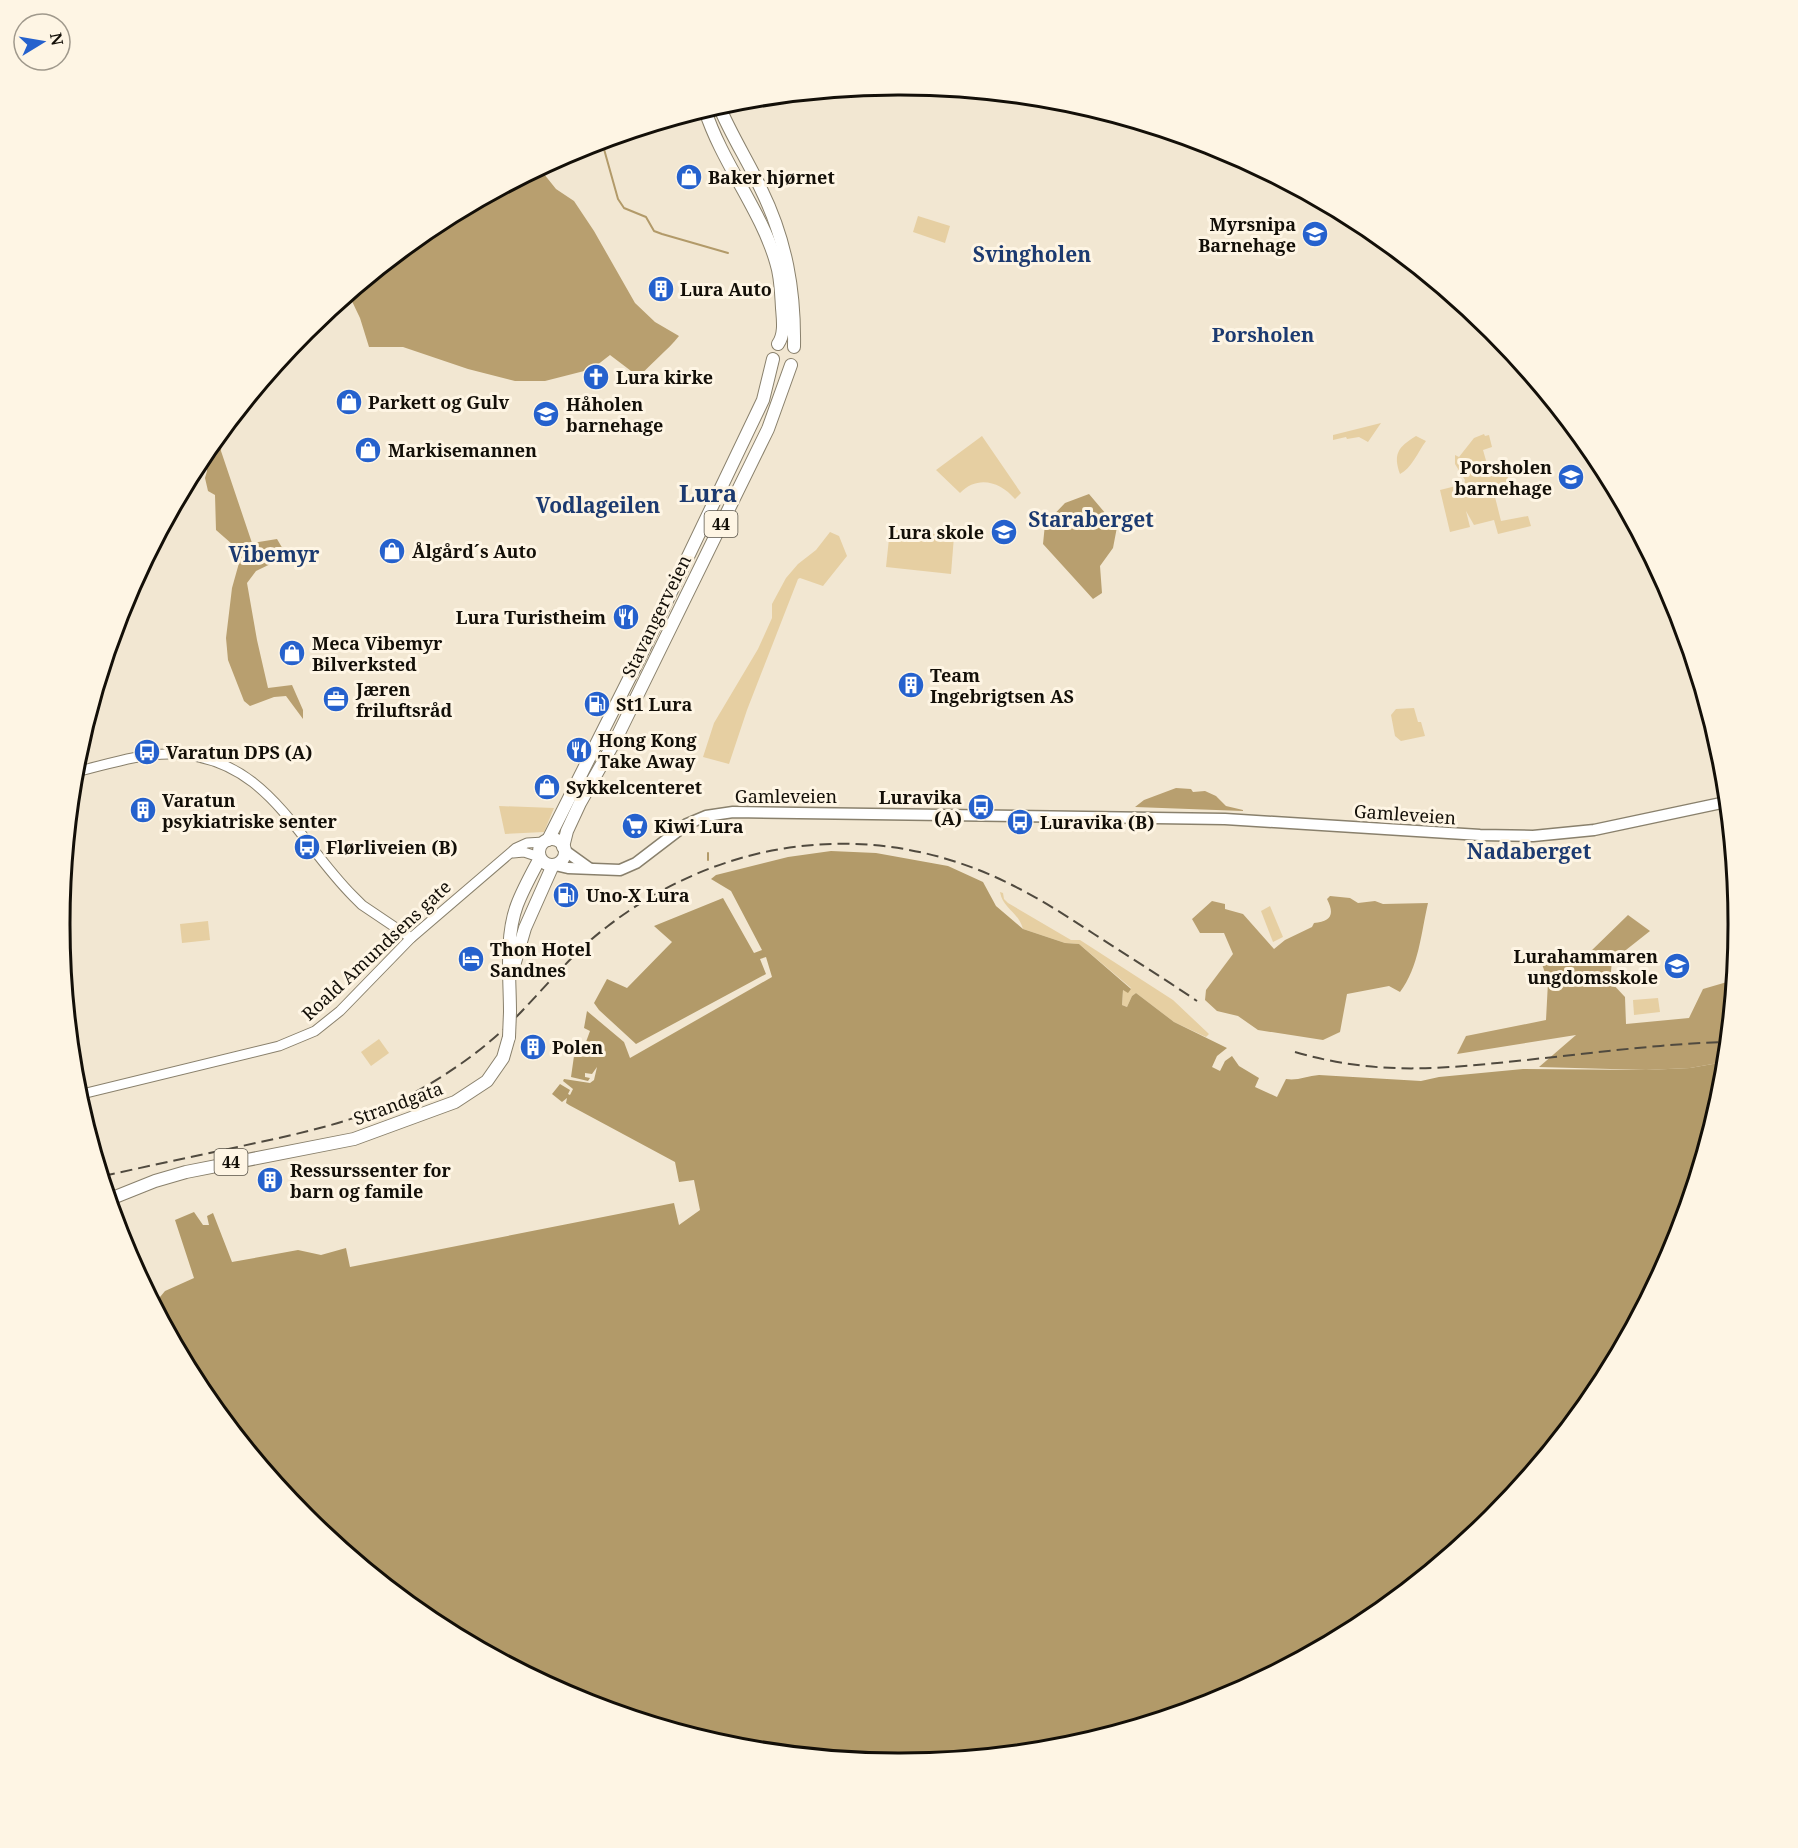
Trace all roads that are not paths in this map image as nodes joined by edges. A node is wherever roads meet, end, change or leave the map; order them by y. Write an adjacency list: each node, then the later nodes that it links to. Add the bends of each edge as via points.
1 (723, 114): 4 (main road, via 761,188 780,238 790,278)
2 (708, 118): 3 (main road, via 777,263 783,329)
3 (778, 344): 4 (main road, via 785,342); 5 (main road, via 772,353)
4 (794, 347): 6 (main road, via 796,357)
5 (773, 360): 6 (main road, via 781,366); 9 (main road, Stavangerveien / 44, via 764,400)
6 (791, 365): 10 (main road, Stavangerveien / 44, via 768,429 616,740 579,804)
7 (85, 770): 15 (street, via 169,754 208,760 241,773 280,806 352,896)
8 (1718, 804): 14 (main road, Gamleveien, via 1602,828 1533,836 1041,813 725,812 687,824 630,867 611,871)
9 (546, 841): 10 (main road, via 555,840); 11 (street, Roald Amundsens gate, via 527,843); 12 (main road, Stavangerveien / 44, via 539,849)
10 (564, 849): 13 (main road, Stavangerveien / 44, via 563,858); 14 (main road)
11 (510, 854): 12 (street, via 524,852); 15 (street, Roald Amundsens gate)
12 (540, 857): 13 (main road, via 545,864); 16 (main road, Stavangerveien / 44, via 516,906 508,964)
13 (554, 865): 14 (main road, Gamleveien); 16 (main road, Stavangerveien / 44, via 525,928)
14 (589, 868)
15 (411, 938): 18 (street, Roald Amundsens gate, via 340,1011 307,1036)
16 (511, 972): 17 (main road, Stavangerveien / 44, bridge)
17 (509, 1037): 19 (main road, Strandgata / 44, via 503,1058 483,1085 455,1102 345,1141 170,1176)
18 (88, 1093)
19 (117, 1196)

